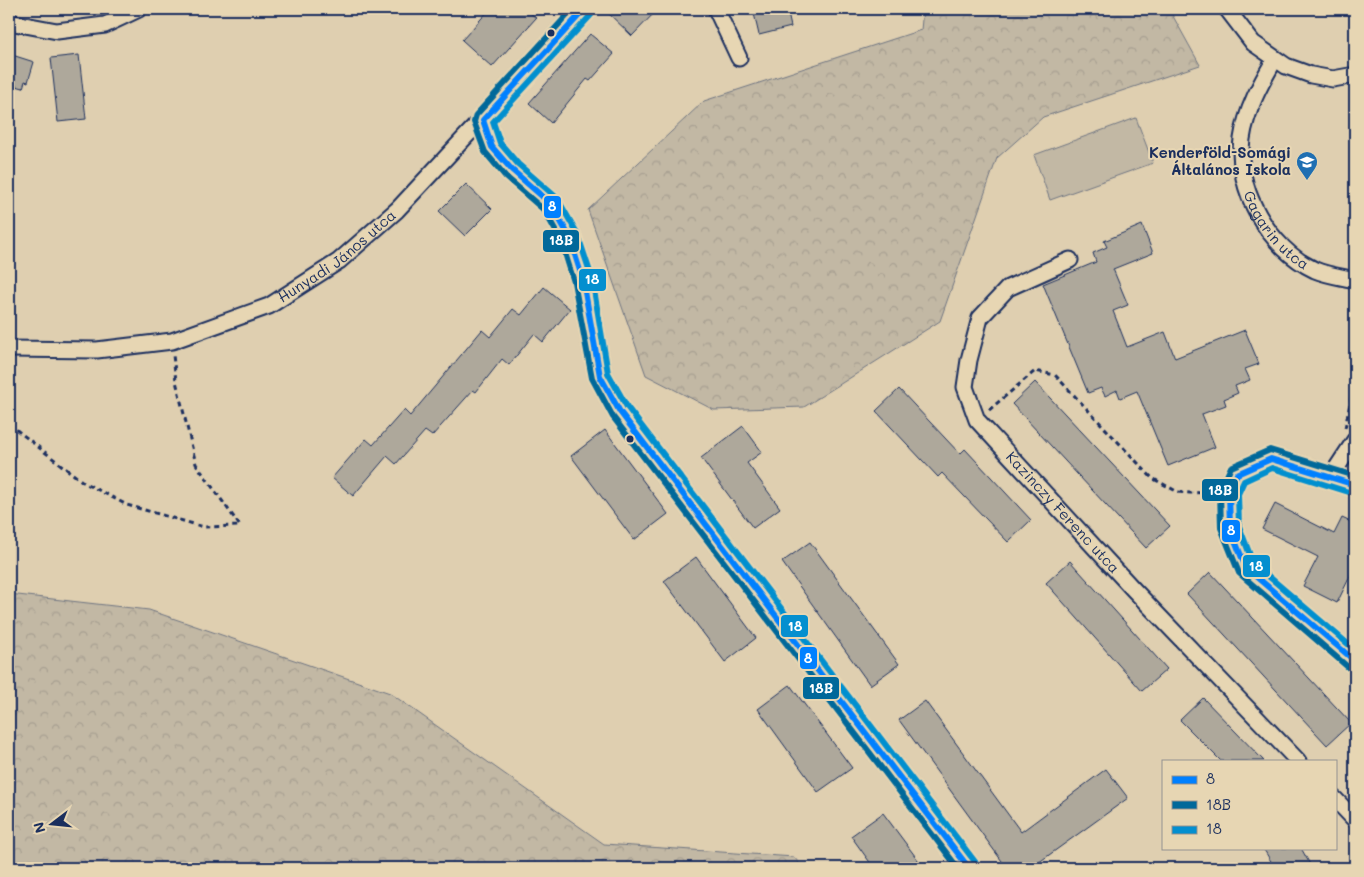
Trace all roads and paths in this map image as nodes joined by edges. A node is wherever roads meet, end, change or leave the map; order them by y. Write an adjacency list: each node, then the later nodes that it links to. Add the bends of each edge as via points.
1 (139, 9): 5 (street, via 105,24 57,31)
2 (585, 9): 9 (street, Hunyadi János utca)
3 (716, 9): 6 (street)
4 (1227, 9): 7 (street, via 1253,43)
5 (9, 22)
6 (739, 58)
7 (1276, 59): 8 (street, via 1311,75 1333,79); 11 (street, Gagarin utca, via 1258,89 1242,140 1244,170 1252,203 1272,238 1287,254 1316,270)
8 (1355, 74)
9 (483, 120): 12 (street, Hunyadi János utca, via 397,210 340,261 269,306); 25 (street, via 492,146 512,170 551,204 569,236 584,289 600,376 620,412)
10 (1070, 260): 15 (street, Kazinczy Ferenc utca, via 1008,288 980,318 964,387)
11 (1355, 280)
12 (172, 342): 13 (street, Hunyadi János utca, via 97,350); 16 (path, via 176,381 196,464 240,526 204,527 127,505 84,482)
13 (9, 348)
14 (1355, 379): 17 (path)
15 (977, 420): 20 (path, via 1035,371 1055,375 1152,478 1178,492); 22 (street, Kazinczy Ferenc utca)
16 (9, 424)
17 (1350, 435): 18 (street)
18 (1330, 478): 19 (street); 20 (street, via 1271,459 1237,474)
19 (1355, 485)
20 (1229, 492): 21 (street, via 1230,528 1246,568)
21 (1355, 661)
22 (1297, 760)
23 (1336, 801): 24 (street)
24 (1355, 820)
25 (969, 868)

